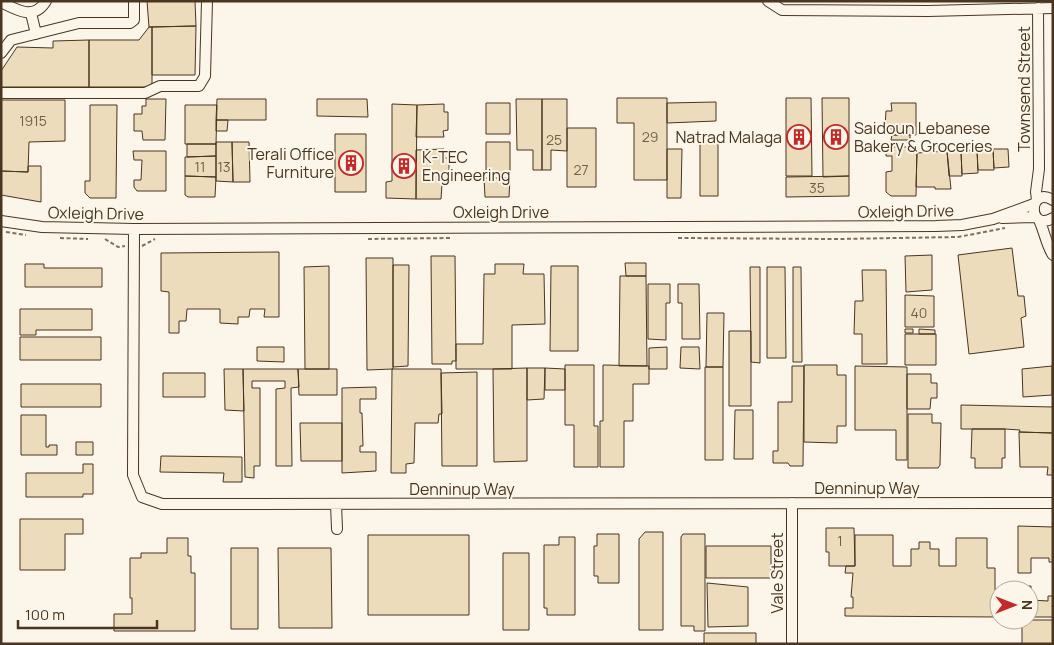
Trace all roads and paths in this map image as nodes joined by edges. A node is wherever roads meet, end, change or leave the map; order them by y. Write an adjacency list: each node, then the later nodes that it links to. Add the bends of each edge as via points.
1 (46, 1): 9 (street, via 41,9)
2 (134, 1): 10 (street, via 134,20 130,23 79,23)
3 (207, 1): 12 (street, via 204,76 199,86 160,86 145,92)
4 (768, 1): 6 (street, via 782,10)
5 (1, 2): 9 (street, via 18,11)
6 (928, 6): 7 (street)
7 (1038, 8): 8 (street); 13 (street, Townsend Street)
8 (1053, 8)
9 (31, 13): 10 (street)
10 (36, 34): 11 (street, via 11,40)
11 (1, 53)
12 (1, 93)
13 (1039, 169): 14 (street, Townsend Street); 15 (street, Townsend Street)
14 (1052, 200): 15 (street, Oxleigh Drive, via 1044,197)
15 (1035, 202): 16 (street, Oxleigh Drive); 17 (street, Townsend Street, via 1033,211)
16 (1001, 218): 17 (street, Oxleigh Drive); 20 (street, Oxleigh Drive, via 962,224 895,227)
17 (1038, 218): 18 (street, Oxleigh Drive, via 1046,221); 21 (street)
18 (1053, 218)
19 (1, 221): 20 (street, Oxleigh Drive, via 42,227)
20 (134, 229): 24 (street, Denninup Way, via 133,475 142,497 162,504)
21 (1053, 255)
22 (792, 503): 23 (street, Denninup Way); 24 (street, Denninup Way); 26 (street, Vale Street)
23 (1053, 503)
24 (336, 504): 25 (street)
25 (337, 529)
26 (792, 644)

